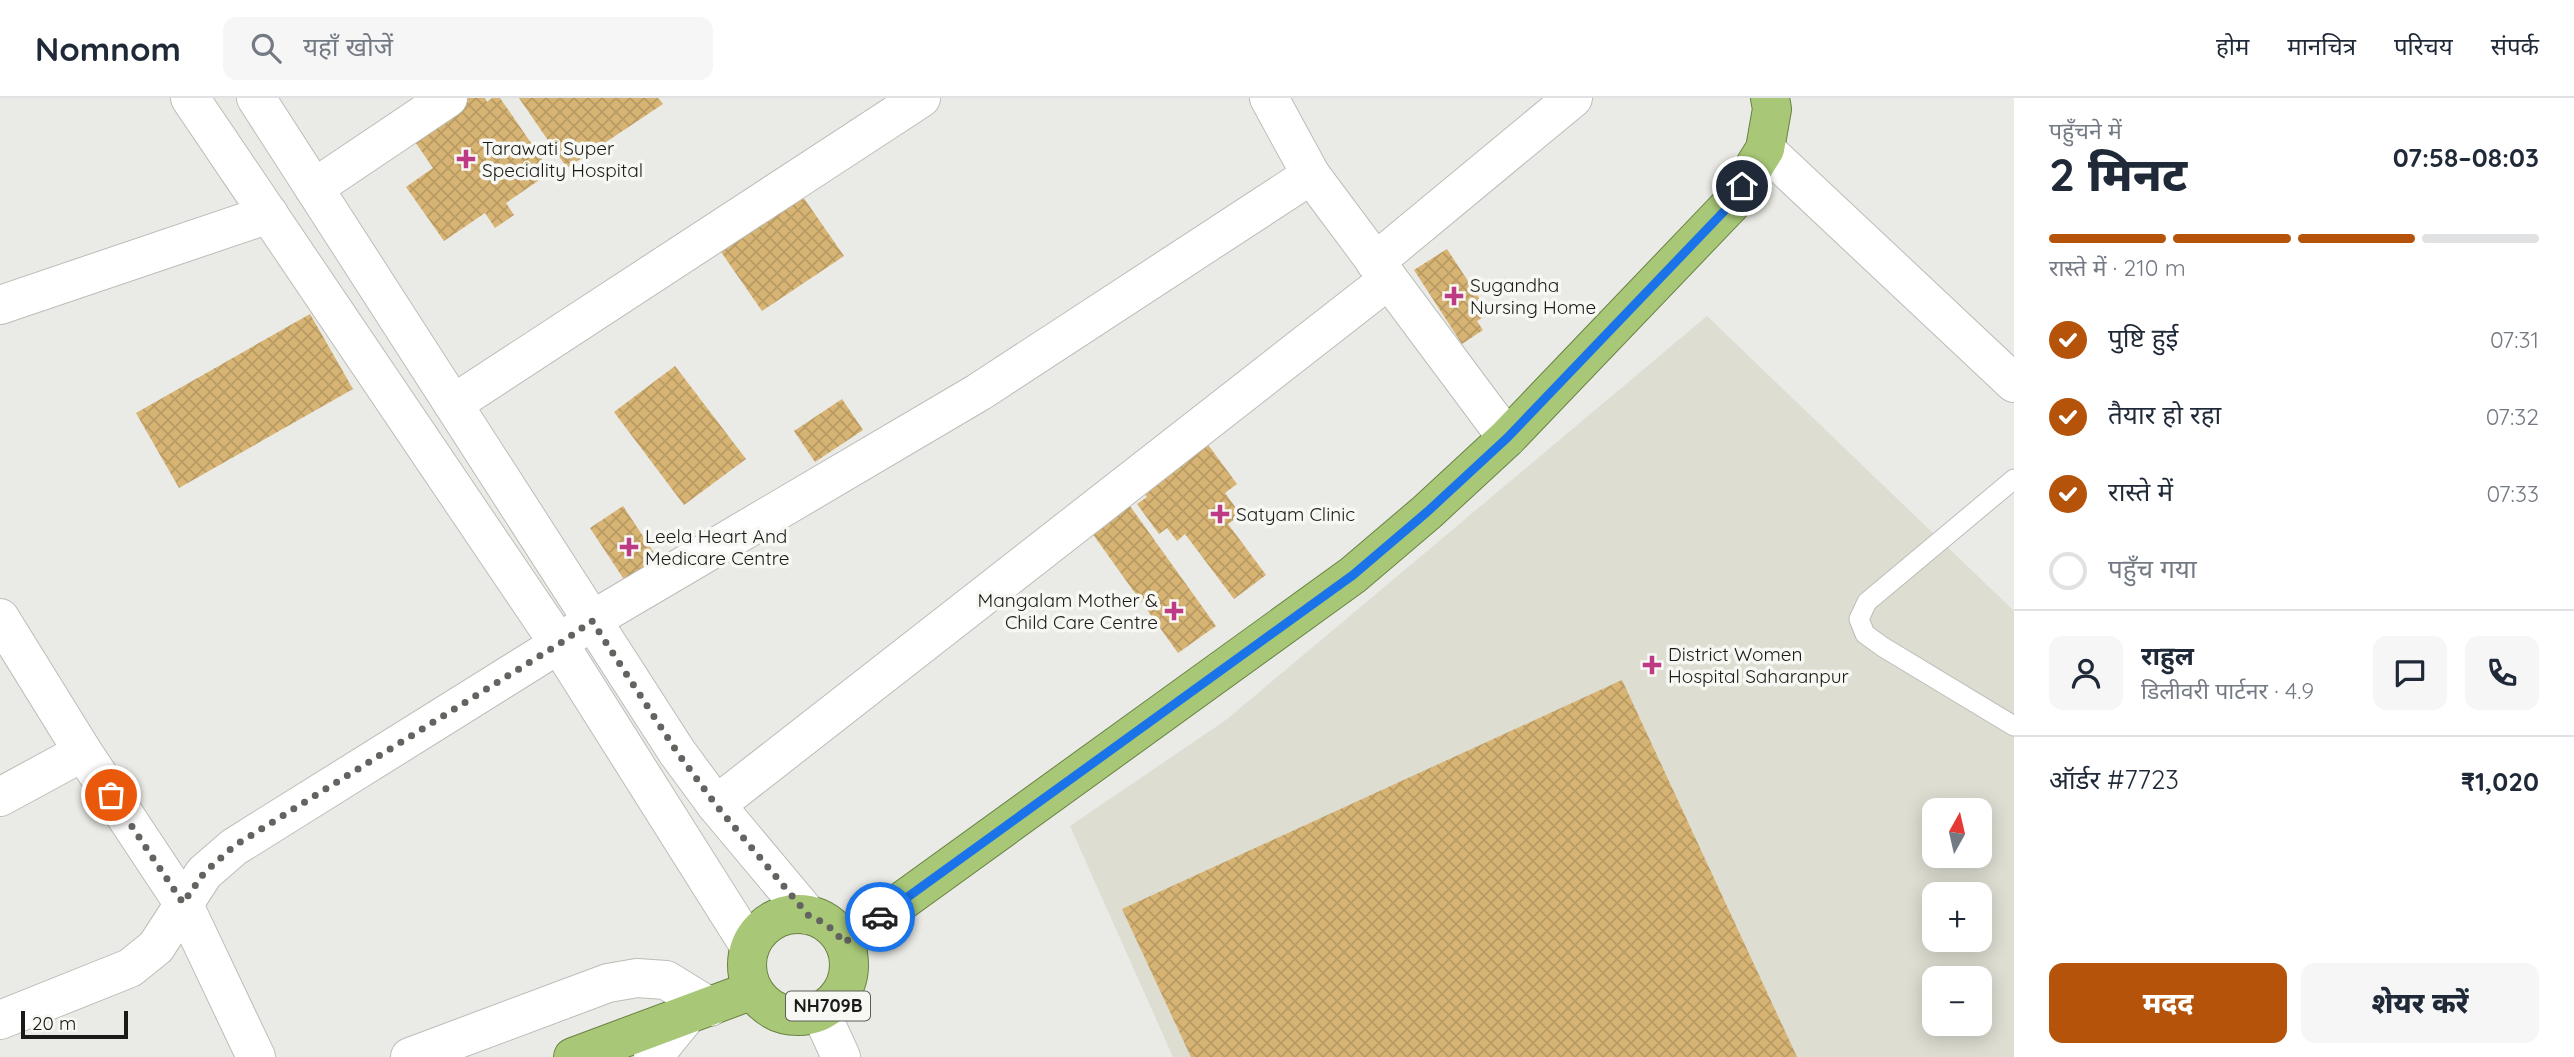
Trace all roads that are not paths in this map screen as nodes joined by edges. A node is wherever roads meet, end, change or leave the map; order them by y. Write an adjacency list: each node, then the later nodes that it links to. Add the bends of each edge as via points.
1 (190, 98): 11 (street)
2 (256, 98): 10 (street)
3 (449, 98): 10 (street)
4 (921, 98): 15 (street)
5 (1269, 98): 9 (street)
6 (1573, 98): 12 (street)
7 (1770, 98): 8 (highway)
8 (1765, 149): 14 (street); 16 (highway, via 1731,204)
9 (1311, 175): 12 (street); 19 (street, via 979,393)
10 (314, 188): 15 (street)
11 (268, 214): 13 (street); 20 (street)
12 (1381, 271): 16 (street); 24 (street)
13 (0, 305)
14 (2014, 383)
15 (453, 404): 19 (street)
16 (1507, 438): 27 (highway, via 1353,575)
17 (2014, 479): 21 (lane, via 1867,601 1859,620 1865,634 1883,647)
18 (0, 618): 22 (street)
19 (592, 621): 20 (street); 24 (street)
20 (559, 644): 25 (street, via 234,846 204,873); 28 (street)
21 (2014, 726)
22 (83, 752): 23 (street); 25 (street)
23 (0, 797)
24 (716, 805): 26 (street)
25 (183, 903): 32 (street, via 156,947 130,968); 33 (street)
26 (808, 915): 27 (highway, via 835,930); 28 (highway, via 767,925)
27 (844, 943): 31 (highway, NH709B, via 849,958 846,982)
28 (750, 947): 29 (highway, via 748,976)
29 (753, 990): 30 (highway); 31 (highway, NH709B, via 775,1011 790,1016)
30 (699, 1011): 34 (street, via 666,980 637,978 608,983); 35 (highway); 36 (street)
31 (820, 1012): 37 (street)
32 (0, 1020)
33 (256, 1057)
34 (410, 1057)
35 (573, 1057)
36 (653, 1057)
37 (841, 1057)

